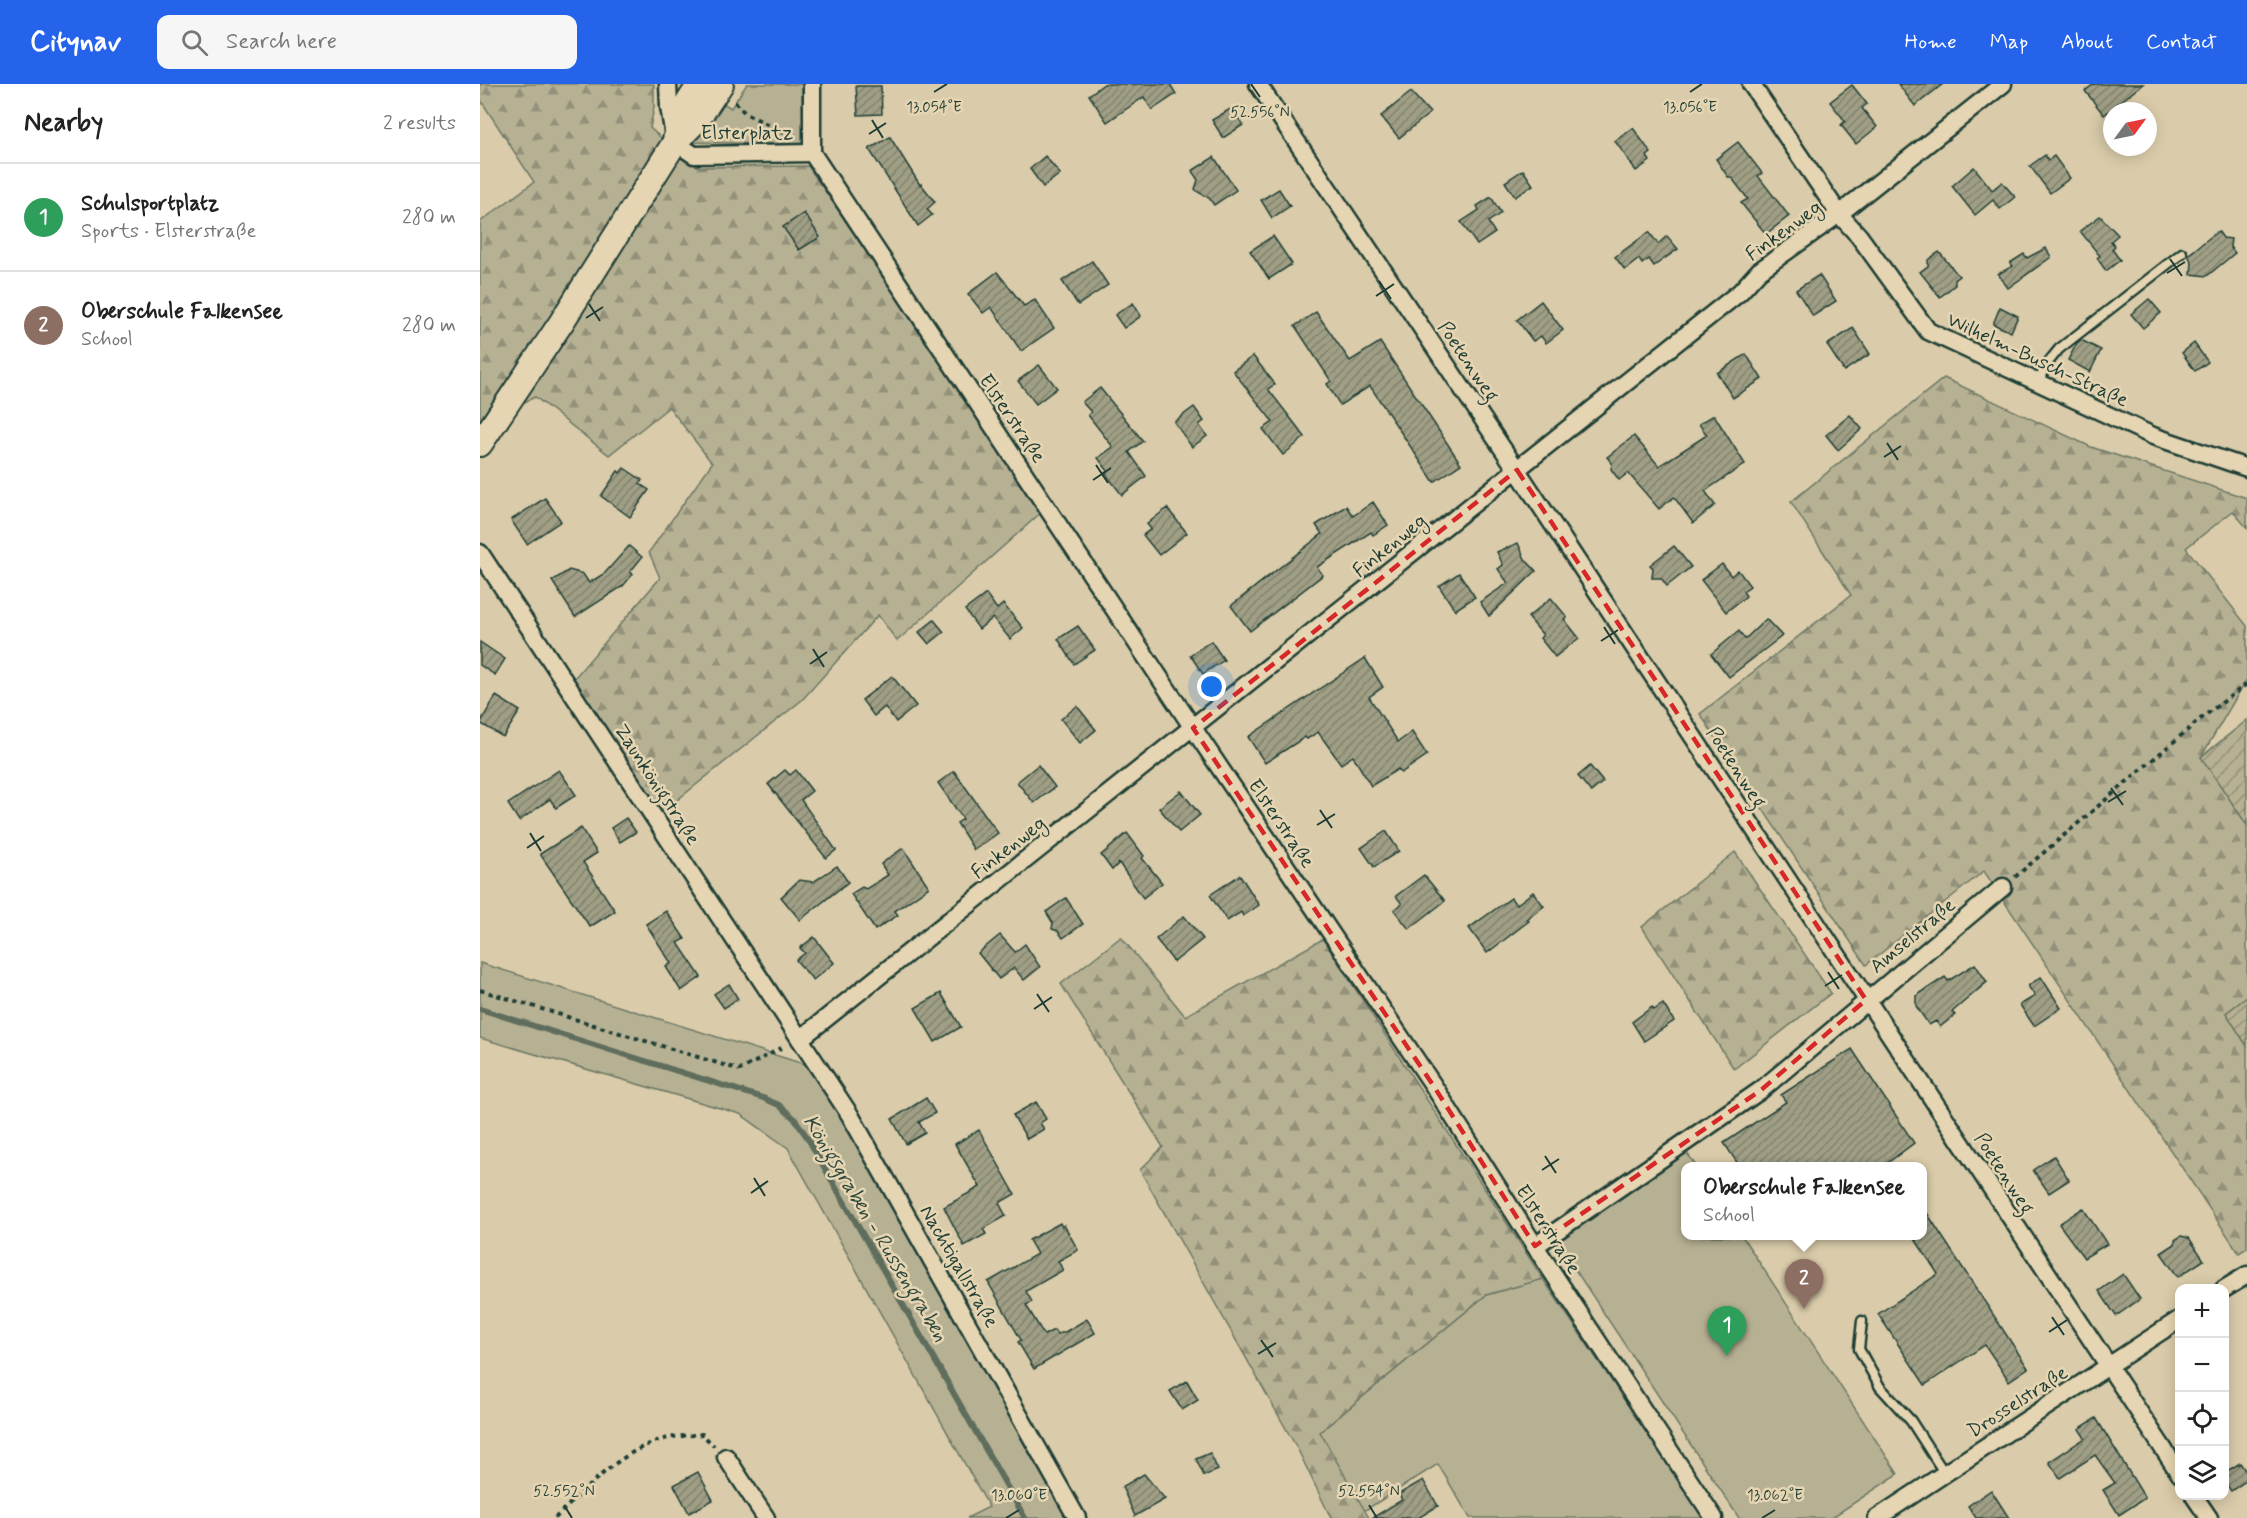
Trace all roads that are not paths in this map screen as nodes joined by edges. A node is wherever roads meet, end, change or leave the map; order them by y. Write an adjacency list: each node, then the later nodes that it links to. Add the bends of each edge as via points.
1 (668, 84): 8 (street, Elsterplatz)
2 (700, 84): 8 (street, via 684,110)
3 (812, 84): 9 (street, Elsterplatz)
4 (1258, 84): 15 (street, Poetenweg)
5 (1751, 84): 10 (street, Wilhelm-Busch-Straße)
6 (2003, 84): 10 (street, Finkenweg)
7 (727, 91): 8 (street)
8 (675, 142): 9 (street, Elsterplatz, via 694,154); 13 (street)
9 (812, 153): 17 (street, Elsterstraße)
10 (1839, 214): 12 (street, Wilhelm-Busch-Straße, via 1928,331); 15 (street, Finkenweg, via 1758,271 1740,292)
11 (2182, 252): 12 (lane, via 2059,349)
12 (2038, 382): 14 (street, Wilhelm-Busch-Straße, via 2153,436)
13 (480, 444)
14 (2247, 468)
15 (1516, 470): 17 (street, Finkenweg); 19 (street, Poetenweg)
16 (480, 553): 20 (street, Zaunkönigstraße)
17 (1193, 728): 20 (street, Finkenweg); 21 (street, Elsterstraße, via 1433,1085)
18 (2002, 887): 19 (street, Amselstraße)
19 (1866, 1000): 21 (street, Amselstraße, via 1761,1090); 26 (street, Poetenweg)
20 (800, 1039): 32 (street, Nachtigallstraße, via 850,1115)
21 (1535, 1246): 33 (street, Elsterstraße)
22 (2247, 1275): 23 (street)
23 (2229, 1286)
24 (1862, 1322): 29 (lane, via 1859,1349 1880,1387 1911,1421)
25 (2175, 1322): 26 (street, Drosselstraße)
26 (2108, 1366): 28 (street, Poetenweg); 29 (street, Drosselstraße)
27 (726, 1457): 31 (street)
28 (2175, 1466)
29 (1945, 1474): 34 (street, Drosselstraße)
30 (2197, 1500): 35 (street)
31 (766, 1518)
32 (1077, 1518)
33 (1714, 1518)
34 (1877, 1518)
35 (2209, 1518)

